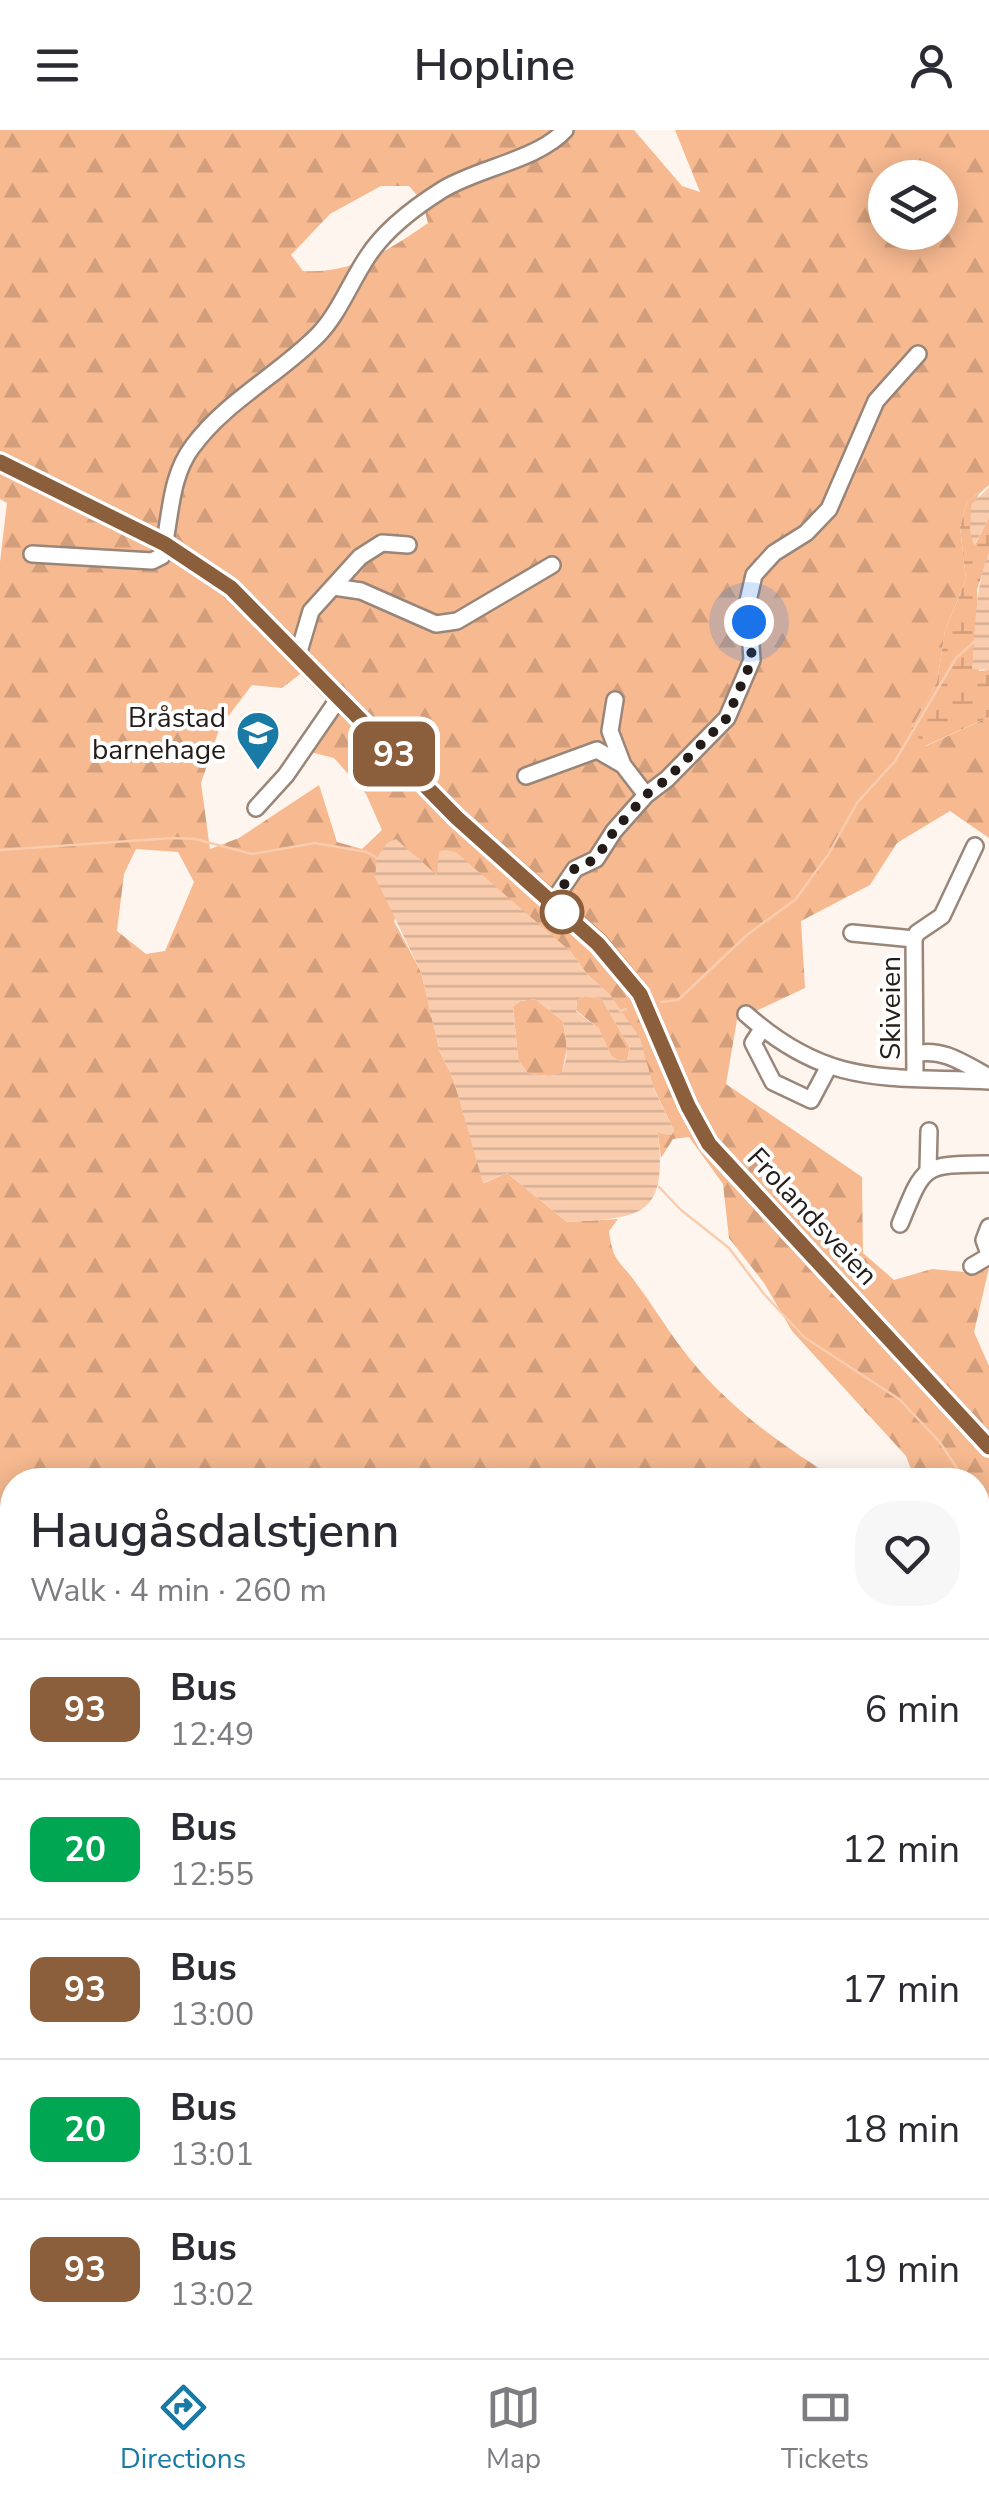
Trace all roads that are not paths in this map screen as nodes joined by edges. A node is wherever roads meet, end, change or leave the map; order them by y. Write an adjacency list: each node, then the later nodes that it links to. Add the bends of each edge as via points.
1 (565, 130): 4 (street, via 442,190 397,224 370,252 324,329 192,446 177,474)
2 (918, 354): 14 (street, via 876,401 829,509 754,575 748,601 752,660 727,718)
3 (0, 462): 4 (main road, Frolandsveien)
4 (165, 544): 6 (street, via 152,561); 9 (main road, Frolandsveien, via 231,588)
5 (408, 545): 8 (street, via 382,543)
6 (32, 554)
7 (552, 565): 8 (street, via 457,620 436,624)
8 (334, 587): 9 (street, via 311,610)
9 (298, 656): 10 (main road, Frolandsveien)
10 (339, 698): 15 (street); 17 (main road, Frolandsveien)
11 (615, 700): 12 (street, via 610,731)
12 (624, 765): 13 (street, via 597,750); 14 (street)
13 (526, 776)
14 (646, 795): 17 (street, via 596,859 575,868)
15 (256, 808)
16 (974, 846): 19 (street, Skiveien, via 942,916)
17 (552, 903): 33 (main road, Frolandsveien, via 640,994 709,1144)
18 (852, 933): 19 (street, Skiveien)
19 (914, 939): 22 (street, Skiveien)
20 (746, 1014): 21 (street, Skiveien)
21 (762, 1028): 23 (street, Skiveien); 23 (street, via 754,1043 775,1085 811,1100)
22 (915, 1054): 24 (street, Skiveien); 25 (street, via 940,1052)
23 (828, 1068): 24 (street, Skiveien)
24 (915, 1077): 25 (street, Skiveien)
25 (989, 1079)
26 (929, 1131): 28 (street)
27 (989, 1164): 28 (street)
28 (928, 1170): 29 (street)
29 (900, 1224)
30 (989, 1226): 31 (street)
31 (989, 1255): 32 (street)
32 (972, 1266)
33 (989, 1447)

